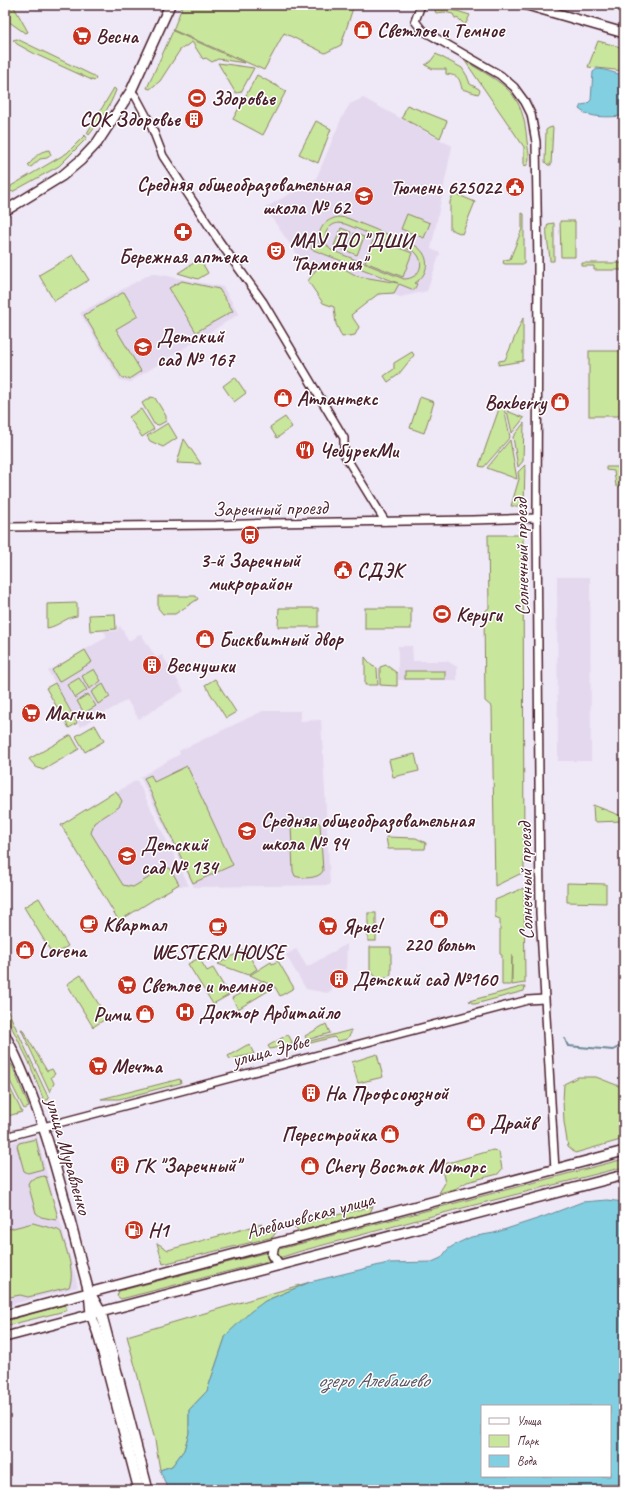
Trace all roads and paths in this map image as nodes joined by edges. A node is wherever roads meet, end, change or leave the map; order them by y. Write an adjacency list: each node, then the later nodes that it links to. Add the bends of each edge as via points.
1 (170, 5): 5 (main road)
2 (421, 5): 7 (street, Солнечный проезд, via 415,21 418,26 500,75 514,87 525,102 534,127 538,265)
3 (527, 5): 4 (main road)
4 (624, 33)
5 (131, 91): 6 (main road, via 97,143 81,160 62,176); 8 (street, via 151,125 163,156 263,302 344,438 344,454)
6 (5, 211)
7 (537, 518): 8 (street, Заречный проезд); 10 (street, Солнечный проезд, via 540,912)
8 (385, 521): 9 (street, Заречный проезд)
9 (5, 527)
10 (544, 999): 12 (street, улица Эрвье, via 528,1000); 15 (street, Солнечный проезд)
11 (5, 1035): 12 (main road, улица Муравленко, via 22,1068)
12 (44, 1127): 13 (street, улица Эрвье); 19 (main road, улица Муравленко)
13 (5, 1137)
14 (624, 1151): 15 (main road, Алебашевская улица)
15 (555, 1170): 17 (main road, Алебашевская улица)
16 (624, 1175): 18 (main road, Алебашевская улица)
17 (274, 1244): 18 (main road, via 272,1255); 19 (main road, Алебашевская улица)
18 (279, 1265): 20 (main road, Алебашевская улица)
19 (89, 1292): 20 (main road); 21 (main road); 22 (main road, Алебашевская улица)
20 (101, 1312): 21 (main road, Алебашевская улица); 25 (main road)
21 (91, 1314): 23 (main road, Алебашевская улица); 24 (main road)
22 (5, 1315)
23 (5, 1337)
24 (139, 1490)
25 (148, 1490)

